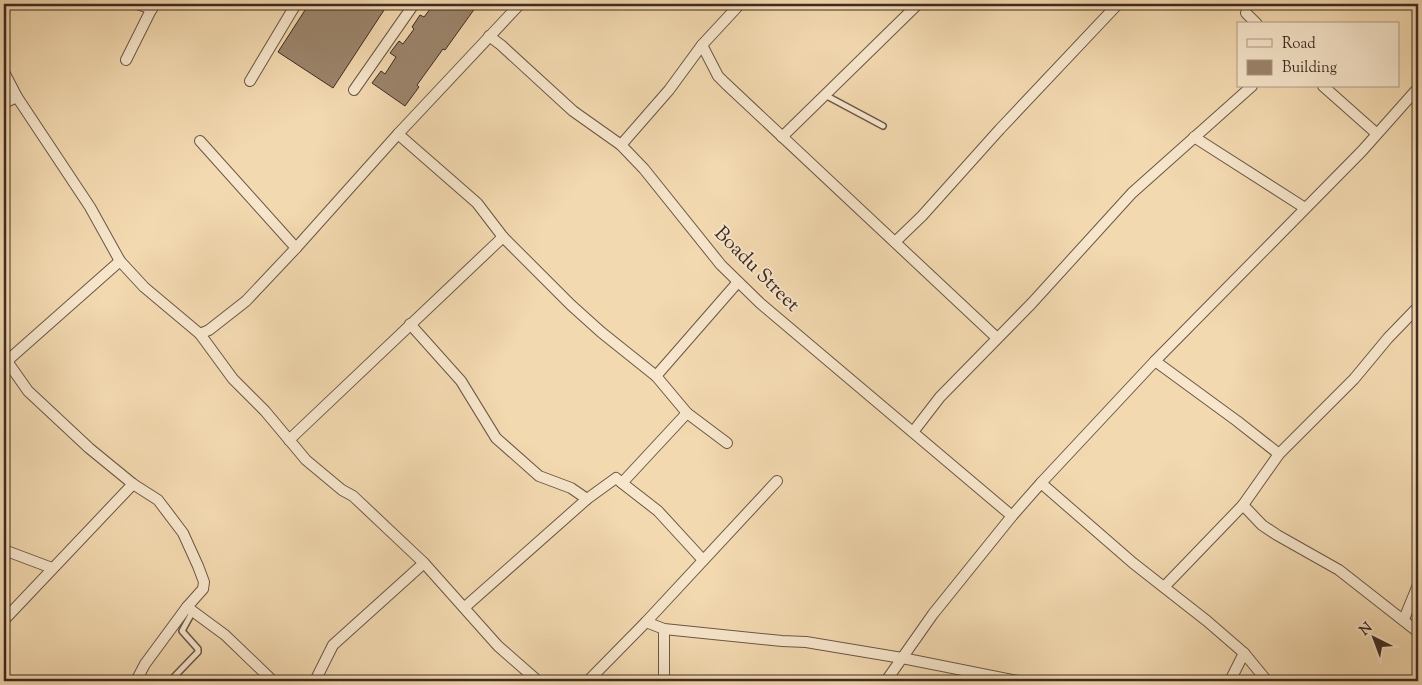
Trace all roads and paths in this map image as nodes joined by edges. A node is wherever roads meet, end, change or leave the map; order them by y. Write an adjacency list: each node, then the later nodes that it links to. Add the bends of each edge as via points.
1 (138, 4): 8 (street)
2 (296, 4): 15 (street)
3 (414, 4): 19 (street)
4 (520, 4): 11 (street)
5 (740, 4): 12 (street)
6 (918, 4): 20 (street)
7 (1118, 4): 32 (street)
8 (153, 6): 13 (street)
9 (1246, 13): 10 (street)
10 (1255, 22)
11 (489, 36): 25 (street); 29 (street, Boadu Street, via 573,111)
12 (702, 45): 26 (street, via 722,80); 29 (street, via 669,90)
13 (126, 60)
14 (4, 72): 21 (street)
15 (250, 81)
16 (1250, 88): 27 (street)
17 (1325, 88): 24 (street)
18 (1418, 88): 24 (street)
19 (354, 90)
20 (825, 95): 23 (lane); 26 (street)
21 (18, 97): 22 (street); 34 (street, via 90,207)
22 (4, 103)
23 (883, 126)
24 (1376, 133): 30 (street)
25 (398, 134): 31 (street, via 477,203); 33 (street)
26 (782, 137): 32 (street)
27 (1194, 137): 30 (street); 39 (street, via 1132,193)
28 (200, 142): 33 (street)
29 (621, 145): 35 (street, Boadu Street)
30 (1305, 208): 41 (street)
31 (504, 237): 37 (street); 42 (street, via 571,305)
32 (895, 242): 39 (street)
33 (296, 248): 38 (street, via 246,301)
34 (120, 261): 38 (street, via 144,287); 40 (street)
35 (738, 282): 42 (street); 44 (street, Boadu Street)
36 (1418, 307): 47 (street, via 1354,379)
37 (410, 324): 45 (street); 52 (street, via 461,381 496,438 540,476 571,488)
38 (200, 334): 45 (street, via 233,379)
39 (997, 338): 44 (street, via 940,397)
40 (5, 359): 50 (street, via 39,402)
41 (1155, 361): 47 (street); 51 (street)
42 (656, 376): 43 (street)
43 (687, 413): 46 (street); 49 (street)
44 (913, 432): 54 (street, Boadu Street)
45 (288, 440): 57 (street, via 306,460 353,496)
46 (727, 443)
47 (1279, 454): 53 (street)
48 (777, 481): 56 (street)
49 (622, 483): 52 (street, via 616,478); 56 (street, via 658,511)
50 (133, 484): 58 (street); 62 (street, via 158,500 183,533 204,582)
51 (1041, 484): 54 (street); 60 (street)
52 (587, 499): 61 (street)
53 (1243, 504): 60 (street); 63 (street, via 1262,525 1339,570)
54 (1012, 516): 69 (street)
55 (4, 550): 58 (street)
56 (703, 560): 65 (street)
57 (424, 563): 61 (street); 73 (street, via 333,645)
58 (52, 568): 64 (street)
59 (1418, 585): 63 (street)
60 (1164, 588): 68 (street)
61 (465, 607): 74 (street, via 498,646)
62 (190, 609): 70 (street, via 145,664); 71 (lane, via 182,631 198,652); 72 (street, via 225,635)
63 (1404, 619): 67 (street)
64 (4, 620)
65 (646, 622): 66 (street); 75 (street)
66 (664, 629): 69 (street, via 806,642); 76 (street)
67 (1418, 632)
68 (1244, 653): 79 (street); 80 (street)
69 (902, 658): 77 (street); 78 (street)
70 (136, 681)
71 (170, 681)
72 (273, 681)
73 (315, 681)
74 (538, 681)
75 (588, 681)
76 (664, 681)
77 (886, 681)
78 (1018, 681)
79 (1230, 681)
80 (1267, 681)

